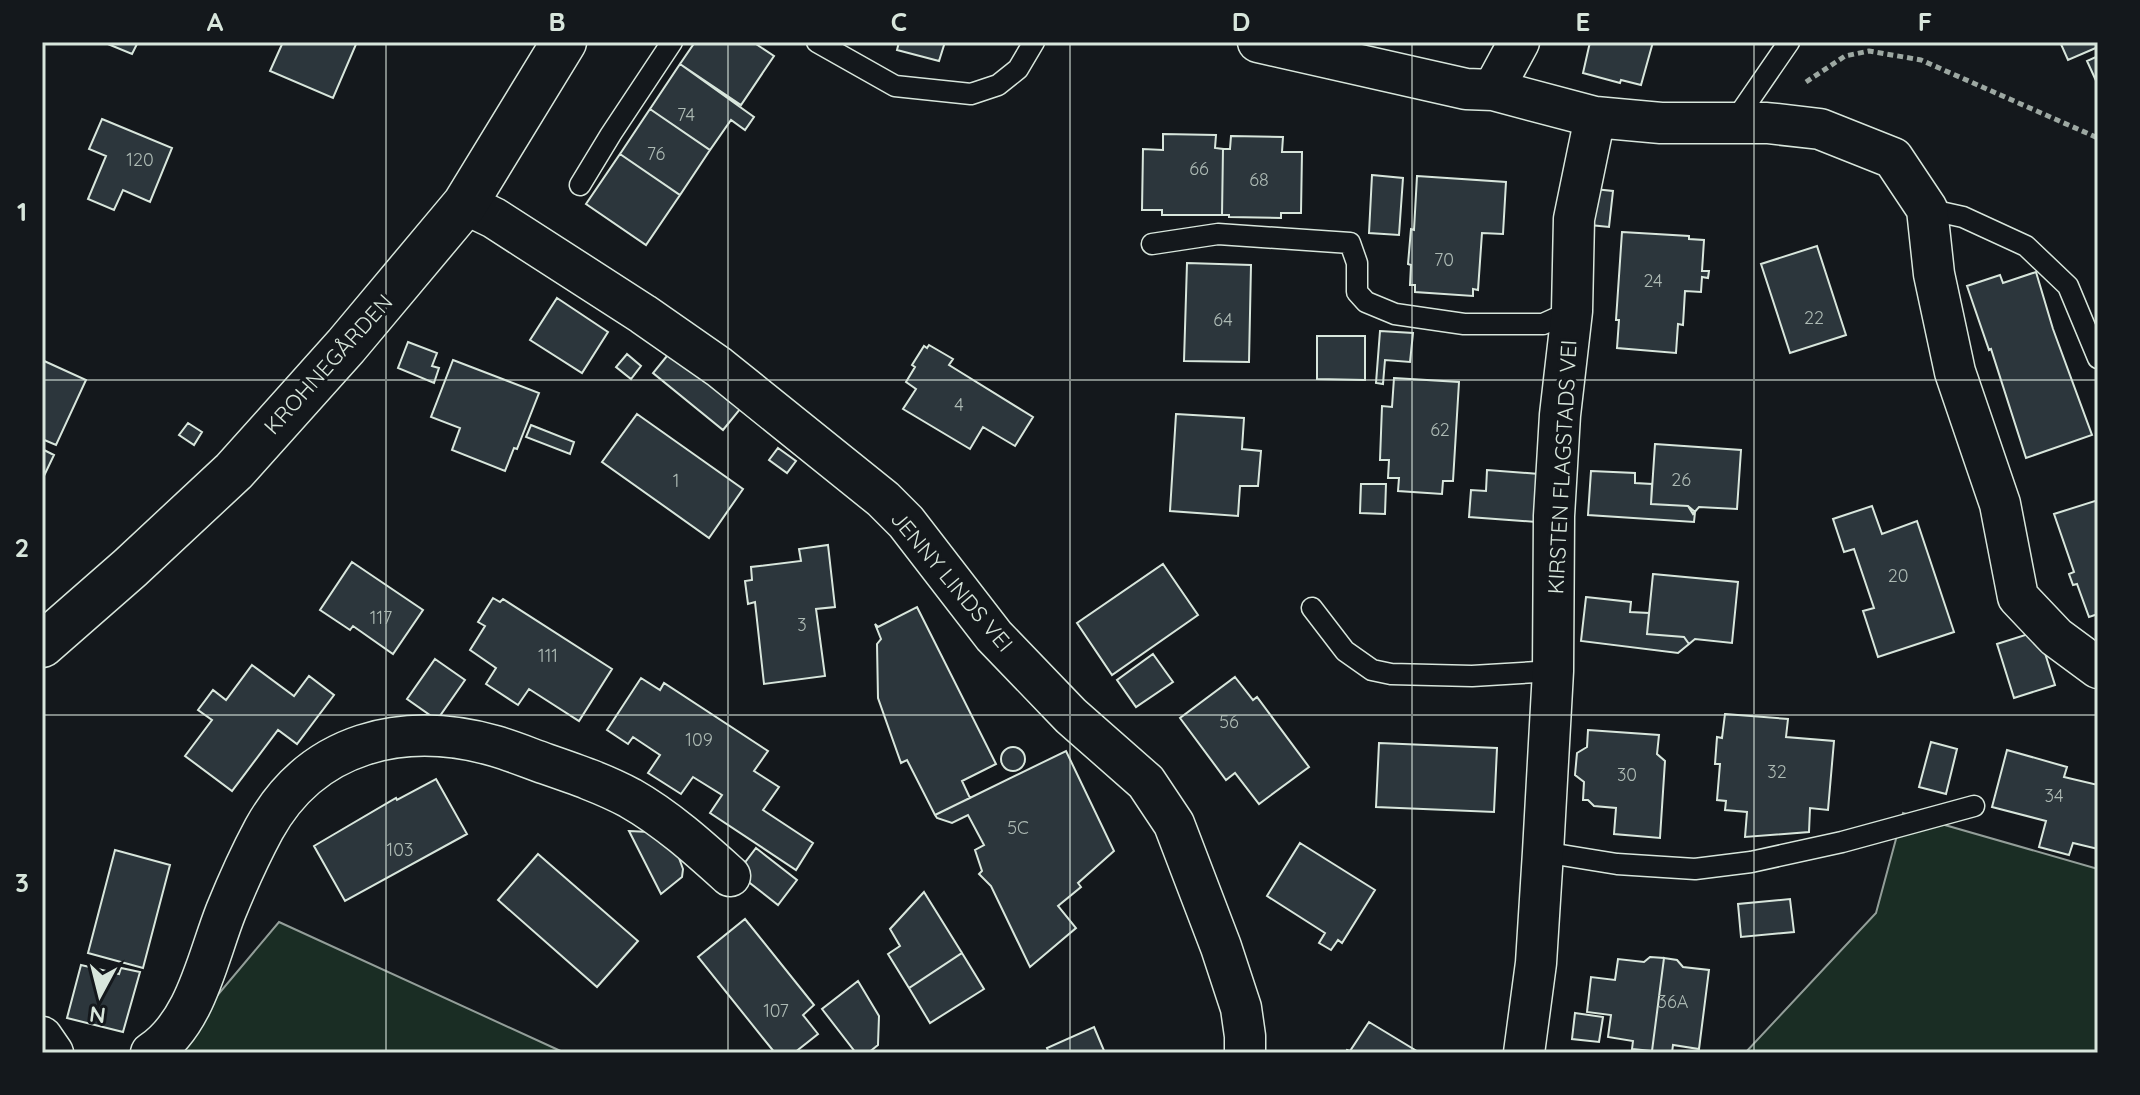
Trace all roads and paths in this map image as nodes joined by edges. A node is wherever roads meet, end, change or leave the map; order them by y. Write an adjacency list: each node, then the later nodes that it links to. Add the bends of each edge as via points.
1 (564, 42): 13 (main road, KROHNEGÅRDEN)
2 (672, 42): 12 (lane)
3 (817, 42): 4 (lane, via 895,86 971,94 998,85 1018,69)
4 (1034, 42)
5 (1258, 42): 8 (street, via 1466,89)
6 (1519, 42): 8 (street)
7 (1789, 42): 10 (lane)
8 (1493, 90): 9 (street)
9 (1595, 117): 10 (street); 16 (street, KIRSTEN FLAGSTADS VEI, via 1574,219)
10 (1751, 123): 11 (path, via 1845,56 1869,51 1921,60); 14 (street, via 1820,129 1893,158)
11 (2098, 138)
12 (580, 185)
13 (465, 204): 19 (main road, KROHNEGÅRDEN, via 234,471); 28 (street, JENNY LINDS VEI, via 719,367 883,499 994,636 1071,716 1146,782 1174,824 1221,947 1241,1008)
14 (1927, 209): 17 (lane, via 1963,217 2026,246 2068,286); 20 (street, via 1934,274 1955,372 2000,504 2018,597 2056,637)
15 (1152, 244): 16 (lane, KIRSTEN FLAGSTADS VEI, via 1218,234 1350,243 1357,263 1357,292 1366,302 1395,314 1464,324 1543,324)
16 (1572, 311): 21 (street, KIRSTEN FLAGSTADS VEI, via 1554,516)
17 (2098, 358)
18 (1312, 608): 21 (lane, via 1345,651 1372,670 1472,676)
19 (42, 645)
20 (2098, 668)
21 (1553, 671): 23 (street, KIRSTEN FLAGSTADS VEI)
22 (1974, 806): 23 (lane, via 1842,842 1695,869)
23 (1543, 852): 29 (street, KIRSTEN FLAGSTADS VEI)
24 (730, 876): 27 (street, via 688,837 593,780 494,745 453,738 399,735 370,742 307,774 265,827 187,1013 168,1042)
25 (42, 1037): 26 (street)
26 (53, 1053)
27 (151, 1053)
28 (1245, 1053)
29 (1524, 1053)

